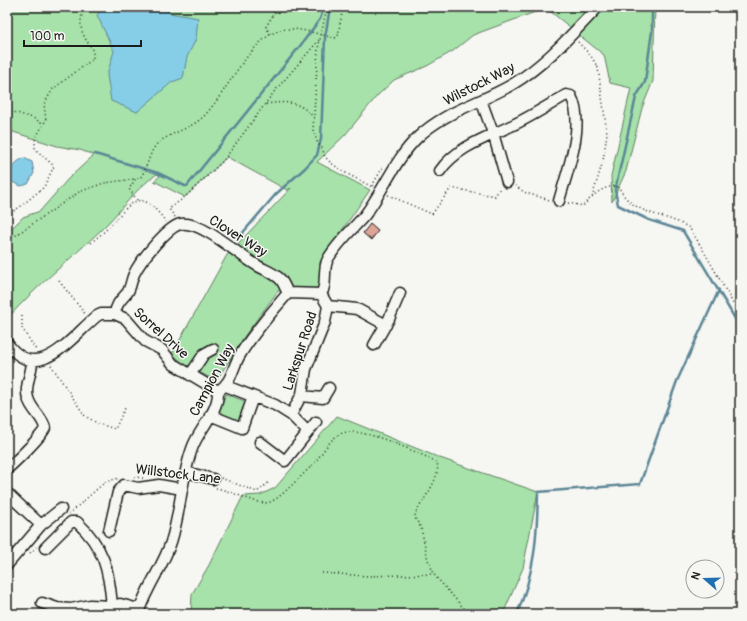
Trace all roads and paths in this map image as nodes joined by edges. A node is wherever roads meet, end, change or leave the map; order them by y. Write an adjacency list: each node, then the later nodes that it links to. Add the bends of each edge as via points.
1 (84, 7): 14 (path, via 80,20 84,36 94,50 94,59 53,89 44,104)
2 (281, 7): 6 (path, via 266,27)
3 (327, 7): 7 (path)
4 (343, 7): 7 (path, via 338,36 335,38)
5 (598, 7): 8 (street, Wilstock Way)
6 (270, 34): 7 (path, via 283,29); 17 (path, via 236,71 218,100 204,116 158,143 144,173 140,178)
7 (322, 35): 9 (path)
8 (571, 35): 10 (street, Wilstock Way, via 557,51 531,72 504,90); 20 (path, via 591,56 598,68 602,87 607,133 603,160)
9 (321, 38): 11 (path); 13 (path, via 318,49)
10 (481, 100): 15 (street); 19 (street, Wilstock Way, via 443,119 417,138 399,160)
11 (265, 104): 13 (path, via 296,104 307,109); 24 (path, via 224,161 185,197 169,208)
12 (7, 110): 14 (path)
13 (314, 118): 19 (path, via 313,130 325,157 344,172)
14 (44, 124): 23 (path, via 35,139 35,149 54,166 44,187)
15 (493, 133): 16 (street, via 446,162); 18 (street); 22 (street, via 514,125 566,95 571,96 575,103 576,138)
16 (440, 171)
17 (136, 178): 21 (path, via 129,189); 26 (path, via 104,183 79,192)
18 (507, 182): 19 (path, via 495,196 451,188 432,214); 22 (path, via 526,193)
19 (381, 191): 32 (street, via 329,257 325,268 324,290)
20 (593, 194): 22 (path, via 583,206); 36 (path, via 611,186 619,187 623,196 637,208 689,228)
21 (137, 200): 24 (path, via 154,206); 27 (path, via 124,209)
22 (559, 201)
23 (7, 215)
24 (175, 226): 30 (street, Clover Way, via 194,226 233,247 257,266 280,279); 34 (street, via 139,265 127,293 118,303)
25 (7, 236): 26 (path)
26 (9, 240): 28 (path)
27 (91, 243)
28 (7, 259)
29 (59, 281): 37 (path)
30 (288, 293): 32 (street); 46 (street, Campion Way, via 240,355)
31 (400, 293): 38 (street)
32 (321, 294): 33 (street, Larkspur Road)
33 (328, 306): 38 (street, via 357,309); 47 (street, Larkspur Road, via 324,327 306,369)
34 (115, 314): 37 (street, Sorrel Drive, via 101,314); 44 (street, Sorrel Drive, via 126,319 145,341 162,350 173,364)
35 (22, 316): 42 (path, via 22,328 33,348)
36 (740, 316)
37 (91, 321): 42 (street, Sorrel Drive, via 70,342)
38 (386, 324): 40 (street)
39 (7, 342): 43 (street, via 15,354)
40 (374, 345)
41 (213, 349): 44 (street, via 204,354)
42 (46, 357): 43 (street, Sorrel Drive); 49 (path, via 85,416 91,420 115,429)
43 (32, 361): 55 (street, via 27,394 31,406 45,428 40,437)
44 (190, 375): 46 (street, Sorrel Drive)
45 (329, 388): 47 (street, via 323,398)
46 (222, 389): 48 (street, Sorrel Drive); 50 (street, Campion Way)
47 (301, 396): 51 (street, Larkspur Road)
48 (253, 397): 50 (street, via 242,428); 51 (street, Sorrel Drive, via 275,405)
49 (126, 406)
50 (210, 415): 56 (street, Campion Way, via 194,444)
51 (291, 415): 53 (street, Sorrel Drive)
52 (316, 422): 53 (street)
53 (308, 432): 54 (street, via 285,461)
54 (260, 442)
55 (7, 469)
56 (186, 472): 60 (street); 62 (street, Campion Way)
57 (122, 477): 64 (path, Willstock Lane, via 105,482)
58 (133, 477): 59 (path, Willstock Lane)
59 (146, 478)
60 (215, 481): 61 (path, via 257,492); 71 (path, Willstock Lane, via 229,490 263,503 271,501 300,478 333,439 348,432 367,433 437,462 439,468 415,514)
61 (268, 483)
62 (182, 490): 66 (street, via 159,485 138,488 124,485 118,492); 74 (street, Campion Way, via 171,544)
63 (8, 495): 65 (street)
64 (63, 514): 65 (street)
65 (41, 525): 69 (street)
66 (109, 531)
67 (42, 546): 68 (path); 73 (street, via 71,522 77,522 89,533 101,554 110,577)
68 (28, 555)
69 (7, 565)
70 (322, 573): 71 (path, via 368,576)
71 (434, 574): 75 (path, Willstock Lane)
72 (42, 603): 73 (street, via 71,609 90,605)
73 (112, 606): 74 (street, via 120,604)
74 (138, 611)
75 (469, 614)

